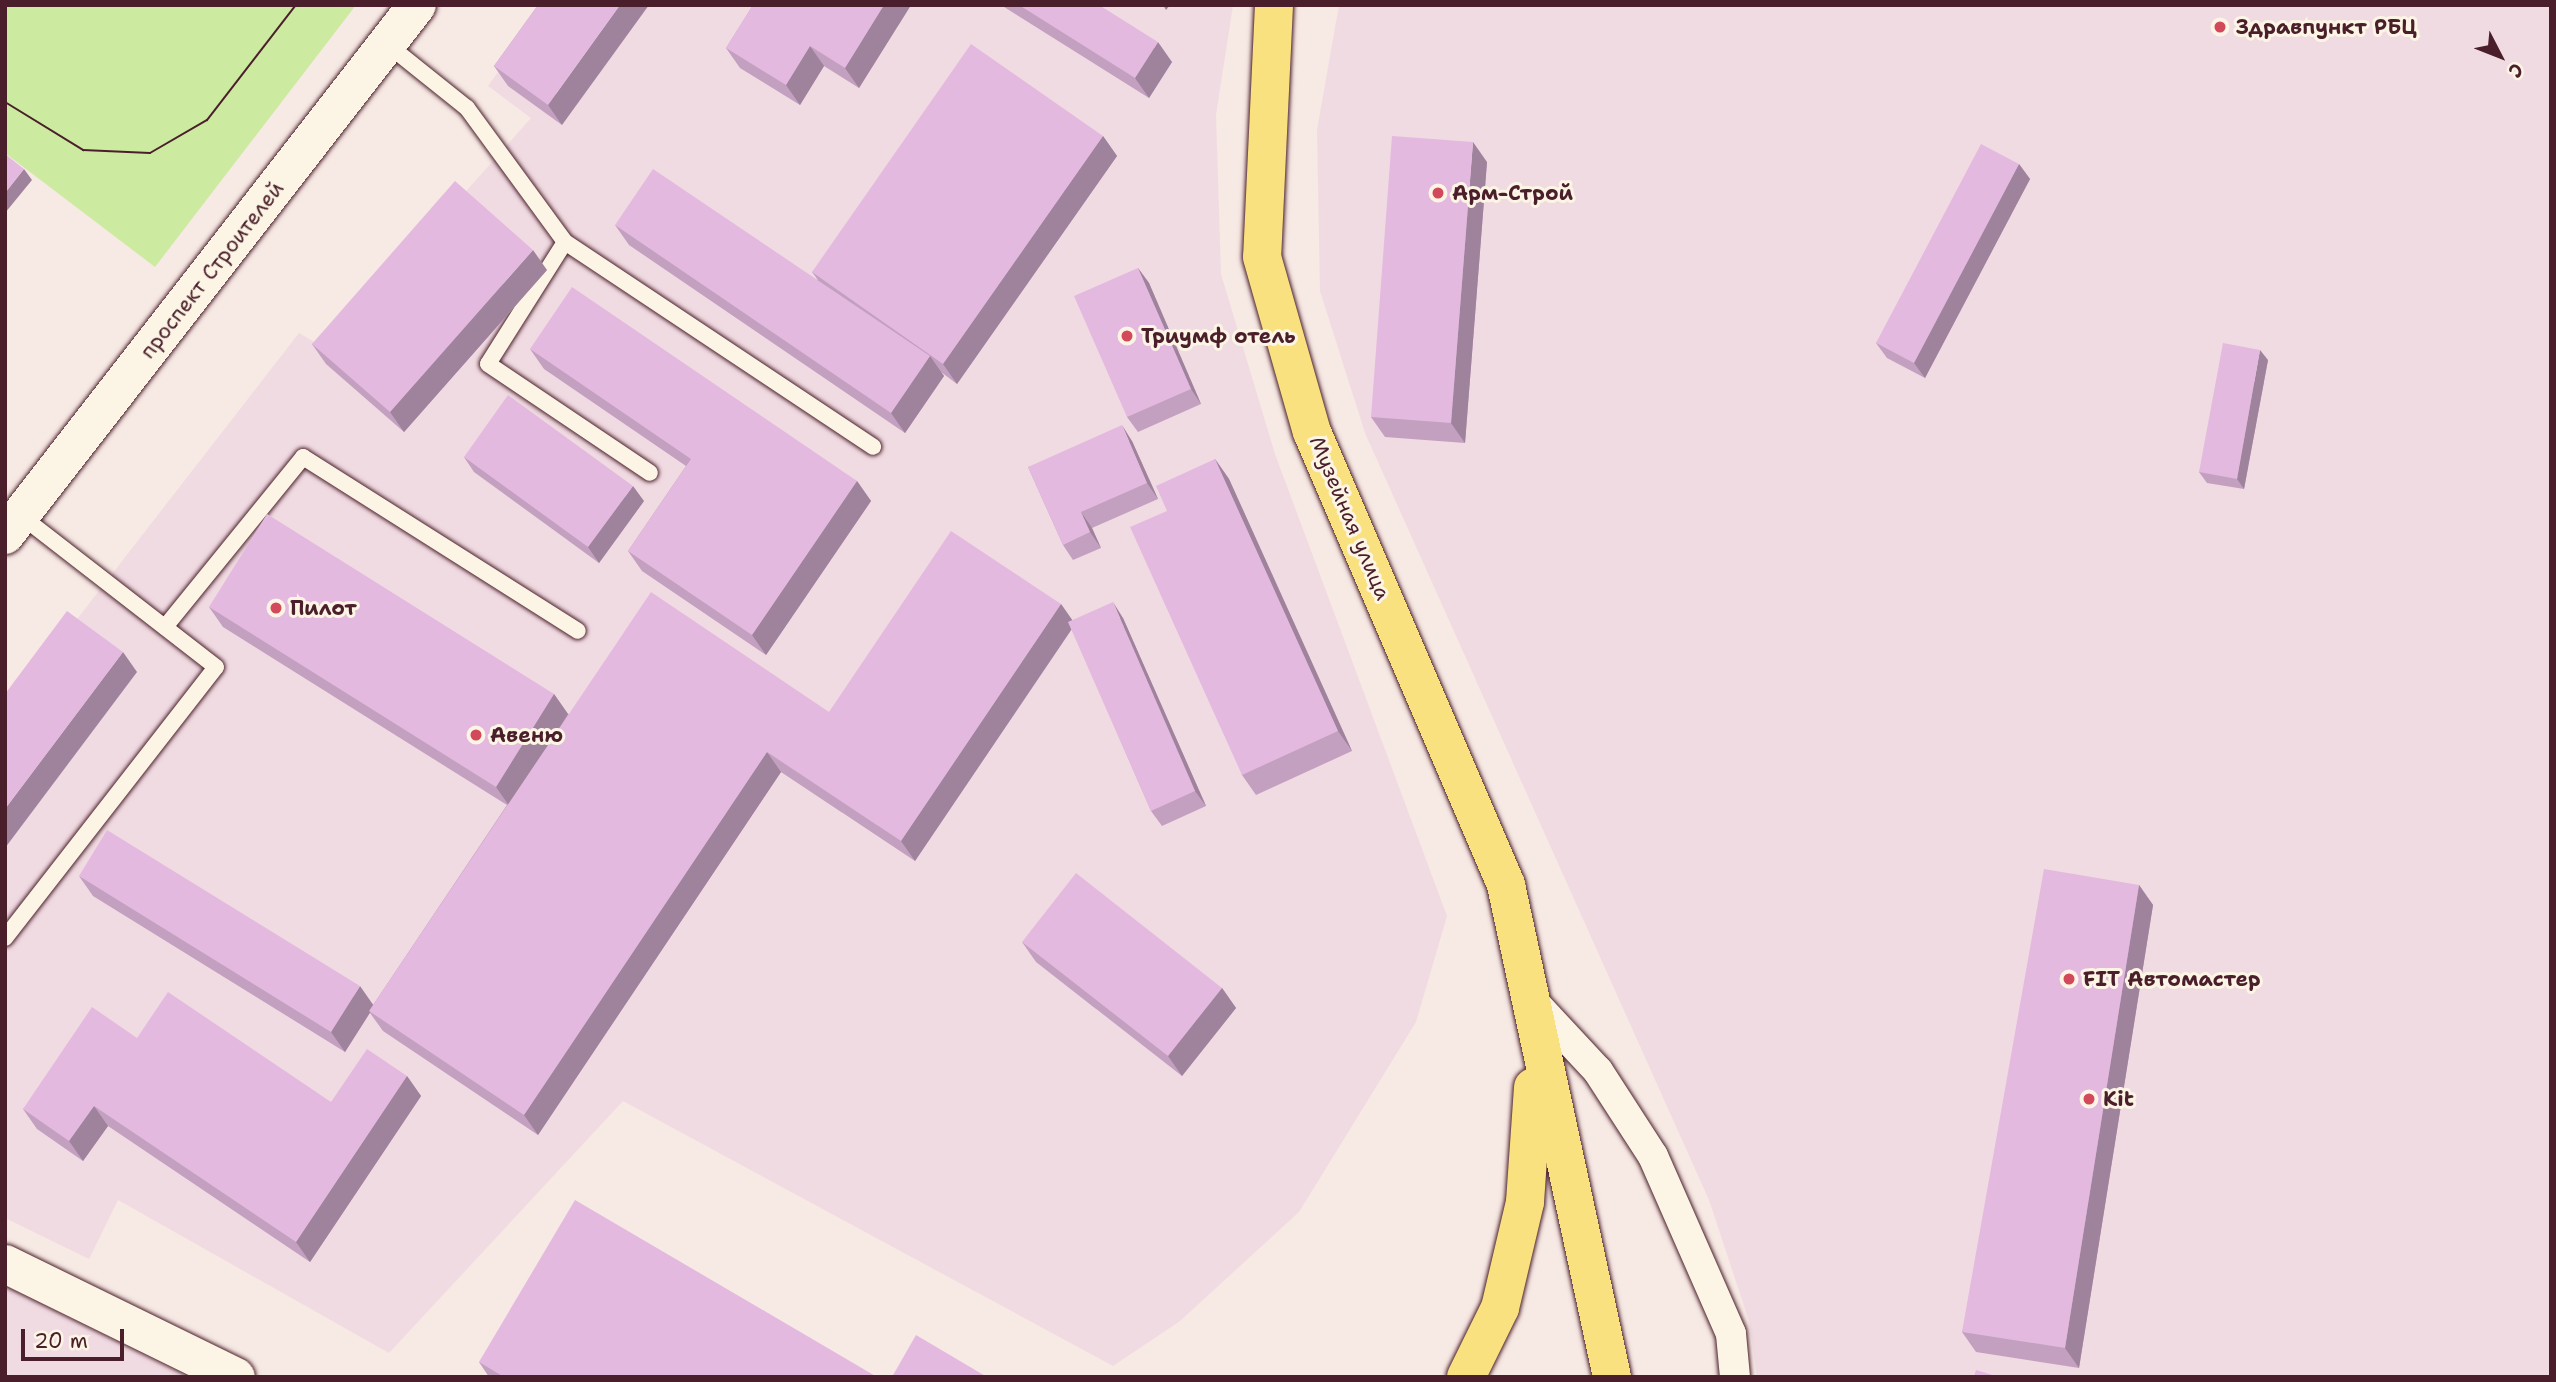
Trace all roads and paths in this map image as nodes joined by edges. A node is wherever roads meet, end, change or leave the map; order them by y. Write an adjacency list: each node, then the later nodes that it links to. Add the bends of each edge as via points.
1 (417, 5): 3 (street, проспект Строителей)
2 (1274, 5): 11 (main road, Музейная улица, via 1262,257 1312,432 1506,885)
3 (387, 44): 4 (lane, via 467,108); 7 (street, проспект Строителей)
4 (565, 242): 5 (lane); 6 (lane, via 488,365)
5 (873, 447)
6 (650, 473)
7 (13, 525): 8 (lane)
8 (165, 627): 9 (lane, via 303,457); 10 (lane, via 216,667)
9 (578, 631)
10 (5, 938)
11 (1529, 1003): 13 (street, via 1598,1071 1653,1156 1716,1295); 15 (main road, via 1533,1123 1525,1202 1500,1308); 16 (main road)
12 (5, 1264): 14 (street)
13 (1736, 1376)
14 (236, 1377)
15 (1466, 1377)
16 (1612, 1377)

